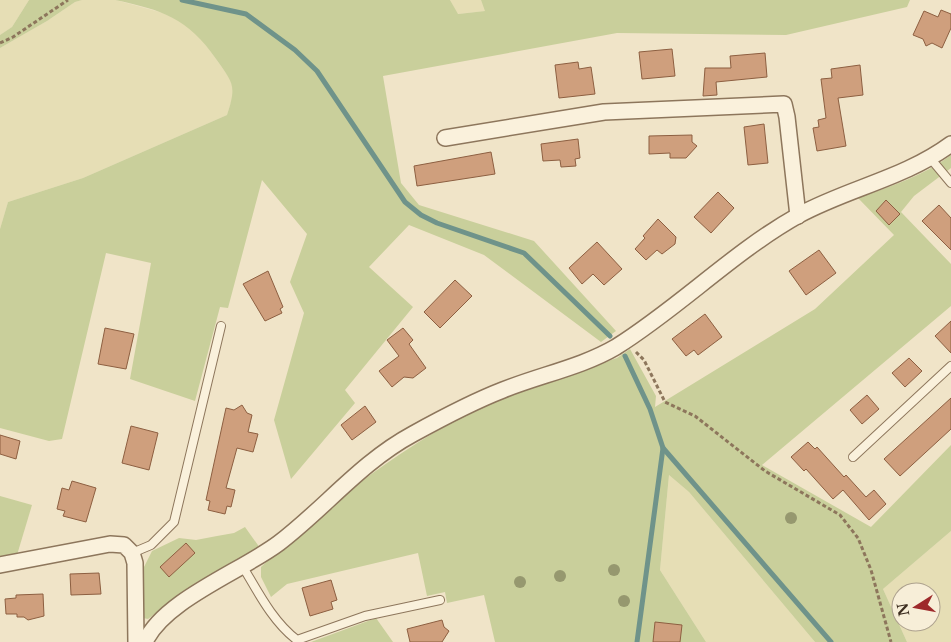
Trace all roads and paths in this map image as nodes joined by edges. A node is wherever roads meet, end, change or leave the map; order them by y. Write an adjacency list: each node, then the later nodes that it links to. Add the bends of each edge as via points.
1 (68, 0): 2 (path)
2 (0, 43)
3 (444, 138): 7 (street, via 604,112 784,104)
4 (951, 144): 5 (street)
5 (930, 160): 6 (lane); 7 (street, via 848,192)
6 (951, 183)
7 (798, 216): 9 (street, via 736,257)
8 (221, 326): 12 (lane, via 174,522 151,545)
9 (626, 340): 14 (street, via 600,354 504,389 410,436 360,469 279,542); 18 (path, via 644,360 664,402 695,416 764,471 840,515 858,538 871,570)
10 (951, 366): 11 (lane)
11 (853, 456)
12 (132, 553): 13 (street, via 124,545 110,544); 16 (street, via 135,563)
13 (0, 565)
14 (243, 566): 15 (lane, via 269,609 297,640 364,616); 17 (street, via 176,606)
15 (440, 600)
16 (136, 642)
17 (145, 642)
18 (891, 642)

